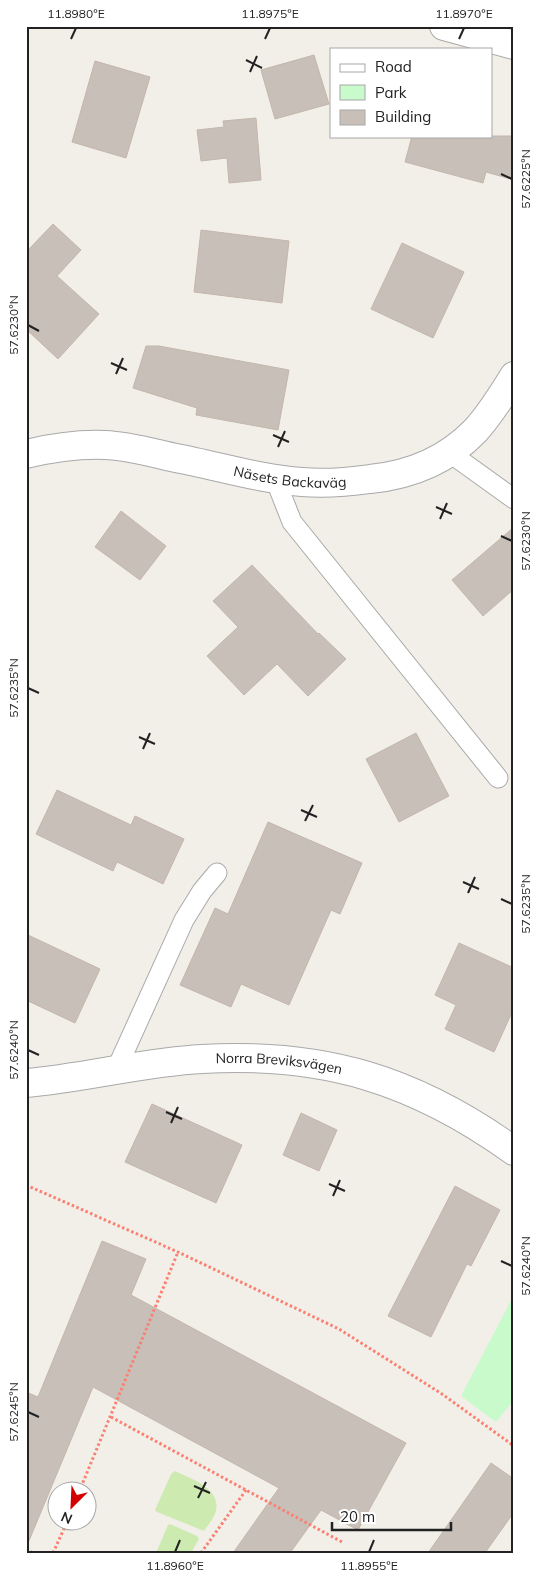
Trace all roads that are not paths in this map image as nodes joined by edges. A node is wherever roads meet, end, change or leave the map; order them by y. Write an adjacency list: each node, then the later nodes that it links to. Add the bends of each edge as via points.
1 (444, 26): 2 (street)
2 (514, 45)
3 (514, 376): 4 (street, Näsets Backaväg, via 475,431)
4 (450, 453): 6 (street, Näsets Backaväg, via 418,470 384,478 303,482); 7 (lane)
5 (26, 454): 6 (street, Näsets Backaväg, via 106,445)
6 (275, 478): 8 (lane, via 292,522)
7 (514, 499)
8 (498, 778)
9 (217, 873): 10 (lane, via 184,920)
10 (116, 1070): 11 (street, Norra Breviksvägen); 12 (street, Norra Breviksvägen, via 202,1059 265,1058 319,1064 357,1072 403,1088 450,1110)
11 (26, 1083)
12 (514, 1151)

